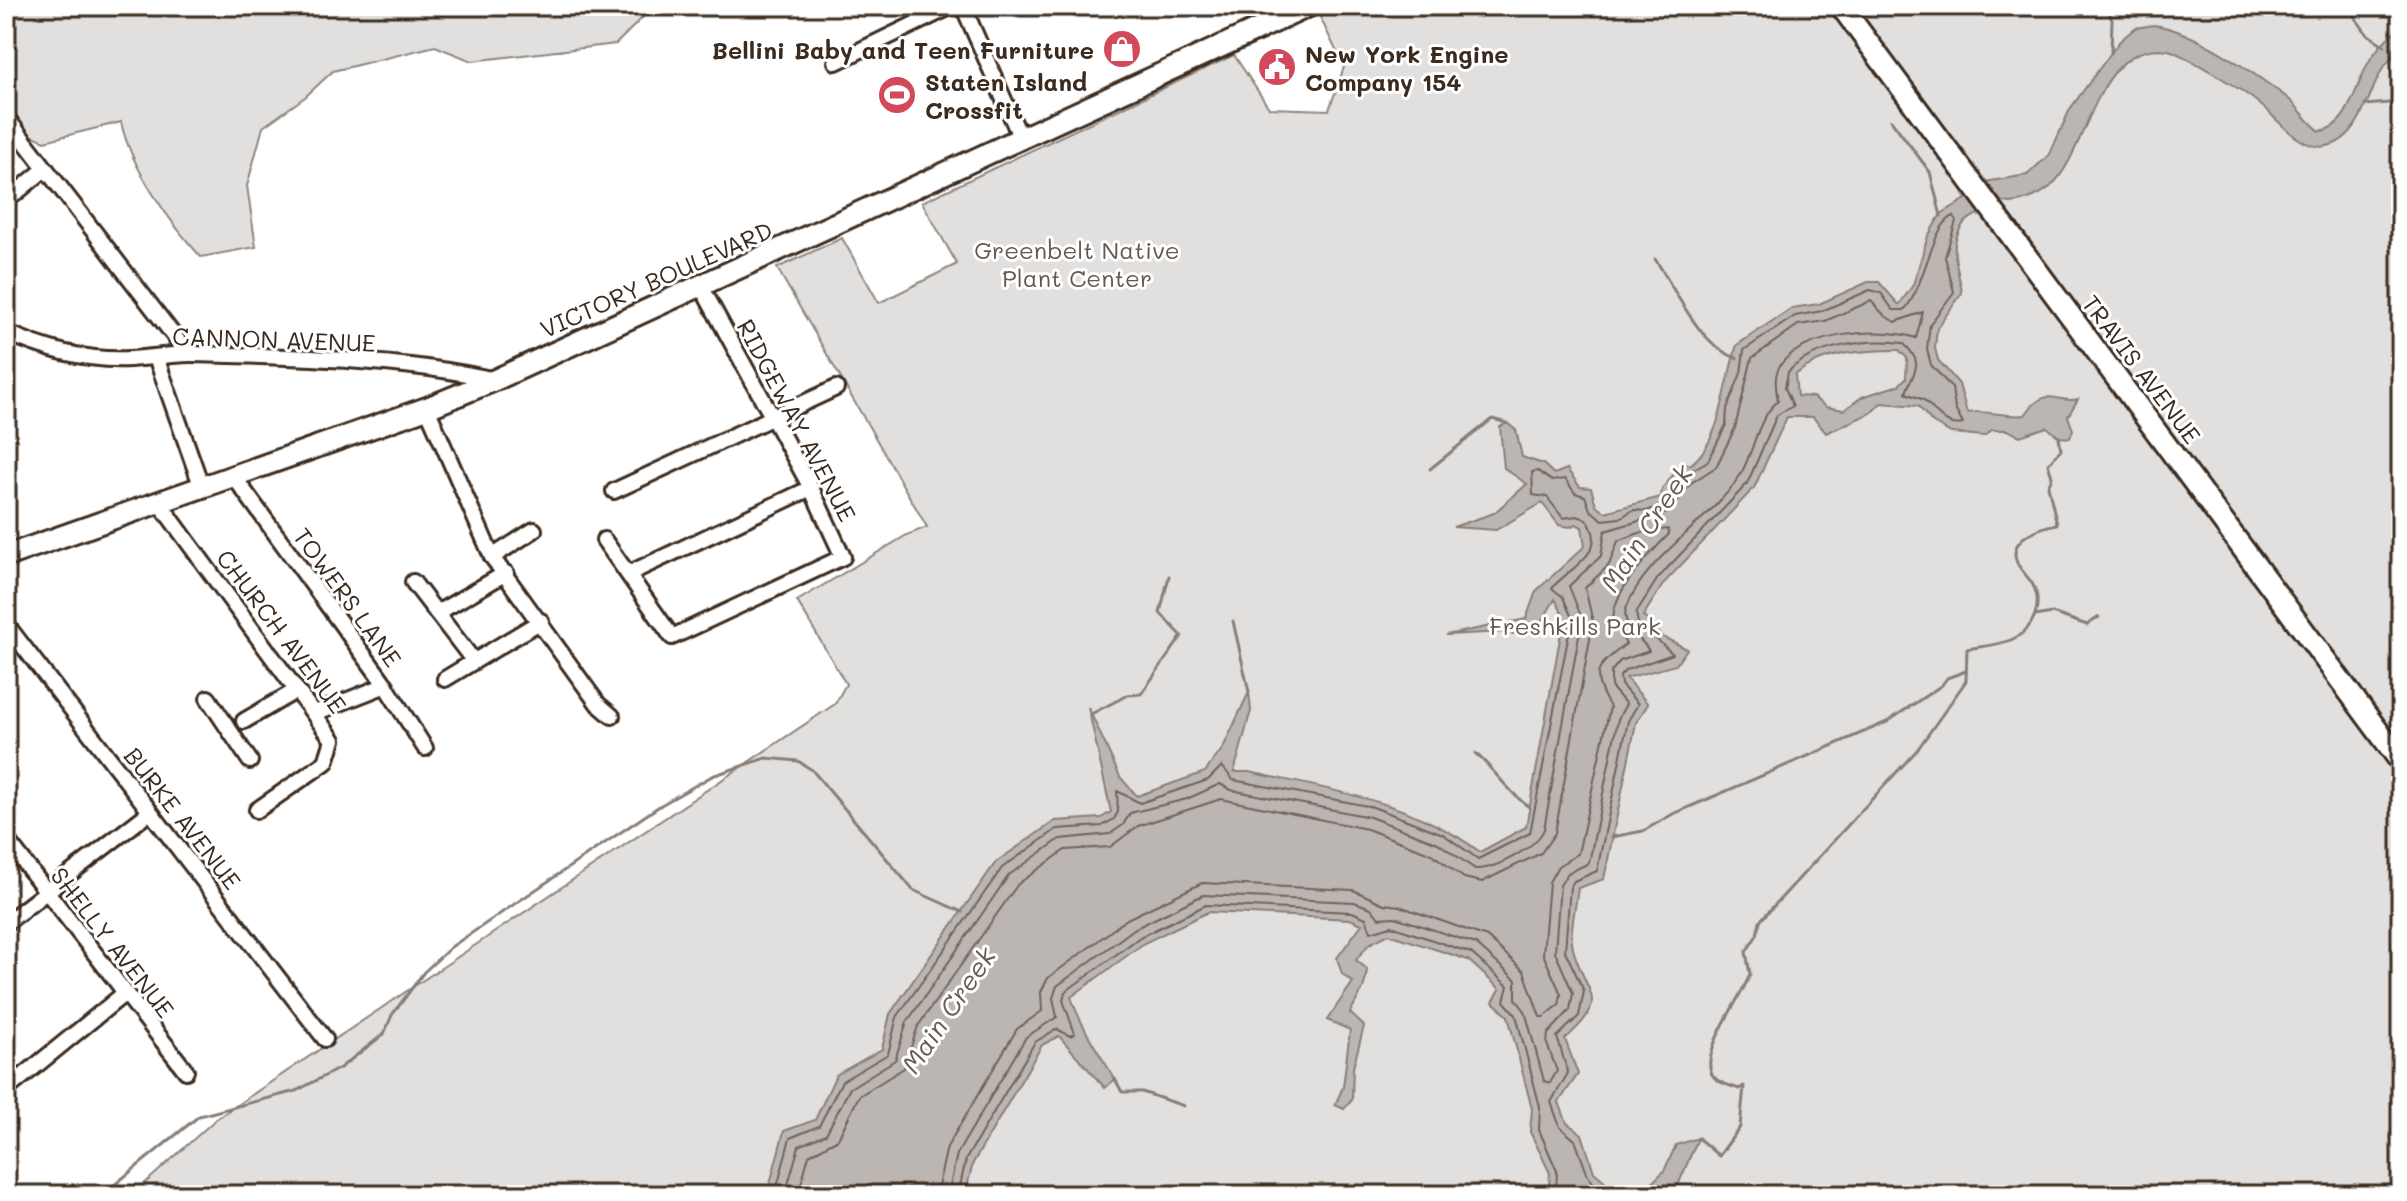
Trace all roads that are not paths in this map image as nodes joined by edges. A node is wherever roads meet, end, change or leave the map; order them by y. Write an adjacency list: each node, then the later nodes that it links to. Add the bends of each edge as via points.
1 (952, 6): 5 (street)
2 (963, 6): 7 (street)
3 (1309, 6): 7 (main road, VICTORY BOULEVARD)
4 (1841, 6): 45 (main road, TRAVIS AVENUE)
5 (836, 62)
6 (6, 117): 8 (street)
7 (1022, 141): 10 (main road, VICTORY BOULEVARD)
8 (45, 169): 9 (street); 12 (street)
9 (6, 201)
10 (702, 288): 14 (main road, VICTORY BOULEVARD); 17 (street, RIDGEWAY AVENUE)
11 (6, 332): 13 (street, CANNON AVENUE, via 79,355)
12 (188, 354): 13 (street, CANNON AVENUE); 14 (street, CANNON AVENUE, via 434,369)
13 (156, 357): 19 (street)
14 (495, 380): 16 (main road, VICTORY BOULEVARD)
15 (836, 388): 17 (street)
16 (427, 408): 18 (main road, VICTORY BOULEVARD); 26 (street)
17 (772, 416): 20 (street, RIDGEWAY AVENUE); 21 (street)
18 (232, 474): 19 (main road, VICTORY BOULEVARD); 35 (street, TOWERS LANE)
19 (201, 485): 22 (main road, VICTORY BOULEVARD)
20 (811, 488): 28 (street); 28 (street, RIDGEWAY AVENUE, via 843,557 672,637)
21 (614, 491)
22 (158, 501): 25 (main road, VICTORY BOULEVARD); 36 (street, CHURCH AVENUE)
23 (534, 530): 26 (street)
24 (604, 540): 28 (street, RIDGEWAY AVENUE)
25 (6, 556)
26 (492, 557): 27 (street)
27 (506, 573): 30 (street); 31 (street)
28 (630, 573)
29 (413, 582): 30 (street)
30 (437, 613): 33 (street)
31 (541, 621): 33 (street); 39 (street, via 598,704)
32 (6, 624): 47 (street, BURKE AVENUE)
33 (473, 660): 34 (street)
34 (445, 679)
35 (386, 685): 38 (street); 43 (street, TOWERS LANE)
36 (297, 690): 38 (street, CHURCH AVENUE); 40 (street)
37 (208, 698): 41 (street)
38 (315, 713): 46 (street, CHURCH AVENUE, via 331,732 330,755)
39 (612, 716)
40 (244, 721): 41 (street, via 235,717); 42 (street, via 244,733)
41 (224, 722): 42 (street)
42 (235, 739): 44 (street)
43 (425, 748)
44 (250, 761)
45 (2401, 762)
46 (257, 810)
47 (150, 812): 49 (street); 52 (street, BURKE AVENUE)
48 (6, 839): 49 (street, SHELLY AVENUE)
49 (47, 891): 50 (street); 51 (street, SHELLY AVENUE)
50 (6, 923)
51 (125, 993): 53 (street, SHELLY AVENUE); 54 (street)
52 (325, 1039)
53 (186, 1071)
54 (6, 1090)

